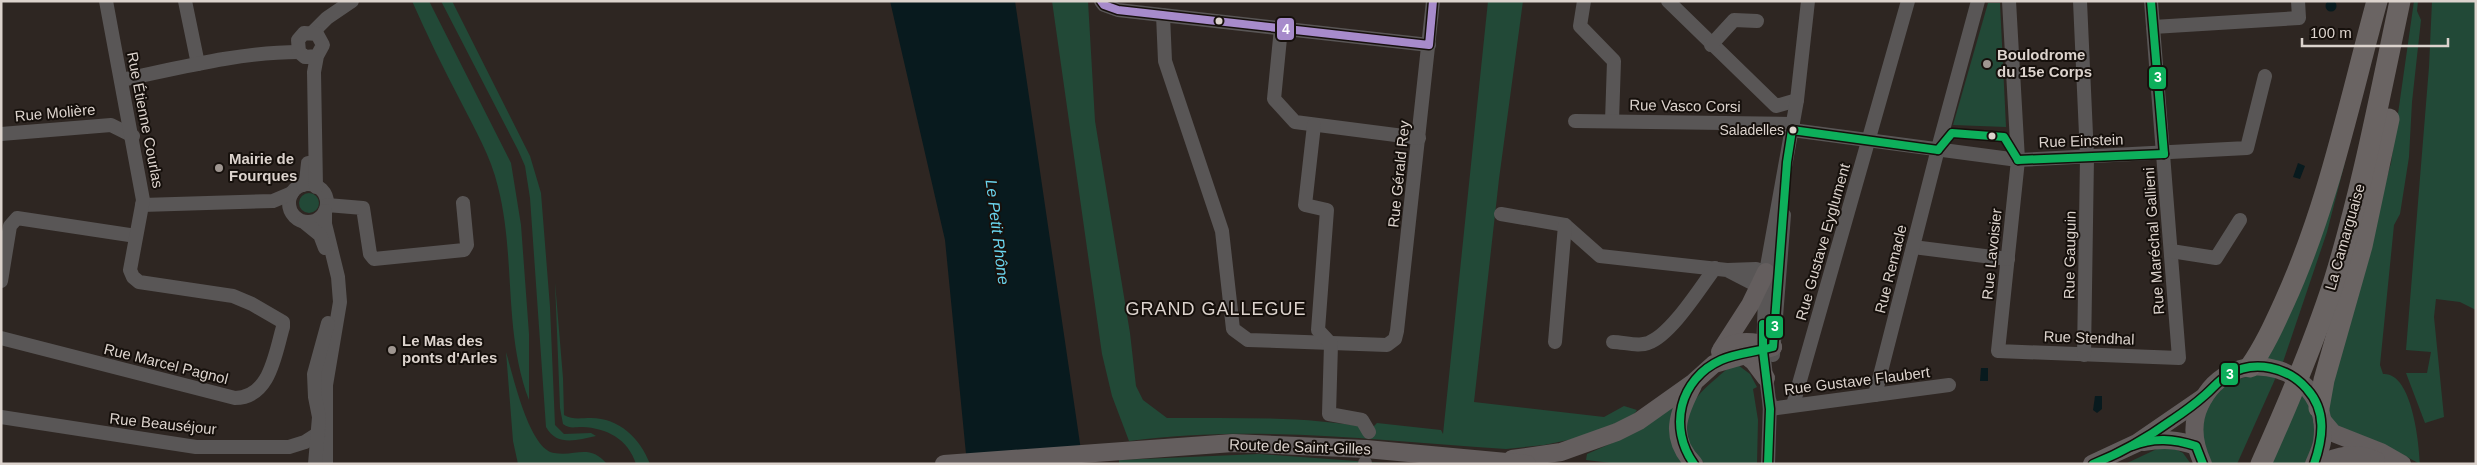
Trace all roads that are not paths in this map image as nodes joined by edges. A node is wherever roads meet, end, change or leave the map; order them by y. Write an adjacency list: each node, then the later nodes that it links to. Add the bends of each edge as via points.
1 (106, 1): 29 (street, Rue Étienne Courlas)
2 (186, 1): 27 (street)
3 (352, 1): 23 (street, via 327,18)
4 (1101, 1): 19 (street, via 1118,10)
5 (1433, 1): 24 (street, Rue Gérald Rey)
6 (1584, 1): 34 (street, via 1580,26 1614,61)
7 (1668, 1): 25 (street)
8 (1808, 1): 30 (street)
9 (1908, 1): 42 (street, Rue Gustave Eyglument)
10 (1978, 1): 43 (street, Rue Remacle)
11 (2009, 1): 46 (street, Rue Lavoisier)
12 (2080, 1): 45 (street, Rue Gauguin)
13 (2151, 1): 21 (street, Rue Maréchal Gallieni)
14 (2298, 1): 21 (street, via 2299,18)
15 (2377, 1): 74 (highway, via 2341,140 2309,245 2273,326)
16 (2386, 1): 97 (highway, La Camarguaise, via 2357,141 2322,276 2284,382)
17 (2400, 1): 98 (highway, La Camarguaise, via 2370,140 2334,281 2309,351)
18 (2408, 1): 82 (highway, via 2374,194 2324,380)
19 (1163, 16): 22 (street); 67 (street, via 1165,61 1222,231 1233,329 1248,340)
20 (1757, 22): 25 (street, via 1734,20)
21 (2153, 27): 44 (street, Rue Maréchal Gallieni)
22 (1281, 28): 24 (street); 37 (street, via 1274,99 1295,122)
23 (316, 34): 26 (street, via 323,45); 26 (street, via 300,36)
24 (1429, 45): 41 (street, Rue Gérald Rey)
25 (1711, 45): 31 (street)
26 (305, 52): 27 (street, via 278,52); 47 (street, via 314,72)
27 (198, 64): 29 (street)
28 (2265, 76): 44 (street, Rue Einstein, via 2247,148)
29 (121, 80): 32 (street, Rue Étienne Courlas)
30 (1797, 100): 31 (street); 38 (street)
31 (1776, 106): 35 (street)
32 (127, 108): 36 (street, Rue Molière); 40 (street, Rue Étienne Courlas)
33 (1576, 121): 34 (street, Rue Vasco Corsi)
34 (1612, 121): 35 (street, Rue Vasco Corsi)
35 (1771, 124): 38 (street, Rue Vasco Corsi)
36 (111, 125): 39 (street, Rue Molière); 40 (street, Rue Molière)
37 (1314, 125): 41 (street); 67 (street, via 1305,204 1327,210 1318,330)
38 (1793, 127): 42 (street, Rue Einstein); 63 (street, via 1779,194)
39 (1, 134)
40 (133, 136): 50 (street, Rue Étienne Courlas, via 141,178)
41 (1419, 138): 67 (street, Rue Gérald Rey, via 1395,339 1387,345)
42 (1869, 141): 43 (street, Rue Einstein); 80 (street, Rue Gustave Eyglument)
43 (1938, 150): 46 (street, Rue Einstein); 58 (street, Rue Remacle)
44 (2164, 154): 45 (street, Rue Einstein); 59 (street, Rue Maréchal Gallieni)
45 (2087, 157): 46 (street, Rue Einstein); 71 (street, Rue Gauguin)
46 (2018, 160): 60 (street, Rue Lavoisier)
47 (304, 188): 48 (street, Rue Étienne Courlas); 51 (street, via 326,196); 52 (street, via 289,205)
48 (273, 201): 50 (street, Rue Étienne Courlas); 52 (street)
49 (463, 203): 51 (street, via 464,250 374,259 370,254 363,208)
50 (142, 205): 57 (street, Rue Marcel Pagnol)
51 (326, 208): 55 (street, via 316,220); 90 (street, via 324,224 338,277 340,302 326,385)
52 (292, 212): 55 (street)
53 (1501, 214): 56 (street)
54 (2240, 220): 59 (street, via 2216,258)
55 (304, 222): 85 (street, via 320,235 329,258 332,279 328,322 314,374)
56 (1565, 225): 61 (street, via 1600,256); 65 (street)
57 (136, 236): 62 (street, via 17,218 10,226); 64 (street, Rue Marcel Pagnol, via 130,270 139,282 233,296 283,322 268,377 260,388 244,398 235,398)
58 (1913, 247): 60 (street); 78 (street, Rue Remacle)
59 (2172, 252): 73 (street, Rue Maréchal Gallieni)
60 (2008, 259): 69 (street, Rue Lavoisier)
61 (1721, 269): 63 (street, via 1741,269); 66 (street, via 1658,338 1646,344)
62 (1, 281)
63 (1767, 283): 68 (street); 72 (main road)
64 (1, 338)
65 (1555, 342)
66 (1613, 342)
67 (1330, 344): 84 (street, via 1329,414 1362,420)
68 (1766, 347): 70 (main road); 72 (main road, via 1748,341 1738,342); 75 (street); 81 (street)
69 (1998, 351): 71 (street, Rue Stendhal)
70 (1745, 355): 72 (main road); 75 (main road)
71 (2084, 355): 73 (street, Rue Stendhal)
72 (1718, 357): 76 (main road)
73 (2179, 358)
74 (2250, 367): 79 (main road, via 2224,376); 82 (main road, via 2276,368 2293,376 2306,387)
75 (1766, 378): 81 (street)
76 (1694, 382): 88 (main road, via 1639,421 1590,444 1561,452); 93 (main road, via 1678,418 1678,437 1684,453)
77 (1949, 385): 78 (street, Rue Gustave Flaubert)
78 (1876, 395): 80 (street, Rue Gustave Flaubert)
79 (2204, 396): 86 (main road); 87 (main road, via 2194,426)
80 (1793, 405): 81 (street, Rue Gustave Flaubert)
81 (1770, 409): 94 (street)
82 (2321, 414): 99 (main road, via 2322,443); 101 (main road, via 2334,432)
83 (1, 418): 85 (street, Rue Beauséjour, via 196,448 289,446 305,442)
84 (1369, 432)
85 (318, 433): 89 (street)
86 (2137, 443): 87 (main road, via 2161,439); 95 (main road)
87 (2196, 446): 96 (main road)
88 (1491, 461): 91 (main road, Route de Saint-Gilles, via 1300,444 1233,443); 92 (main road, Route de Saint-Gilles)
89 (315, 464)
90 (326, 464)
91 (944, 464)
92 (1527, 464)
93 (1694, 464)
94 (1768, 464)
95 (2092, 464)
96 (2203, 464)
97 (2248, 464)
98 (2261, 464)
99 (2315, 464): 100 (main road, via 2353,454)
100 (2384, 464)
101 (2402, 464)

